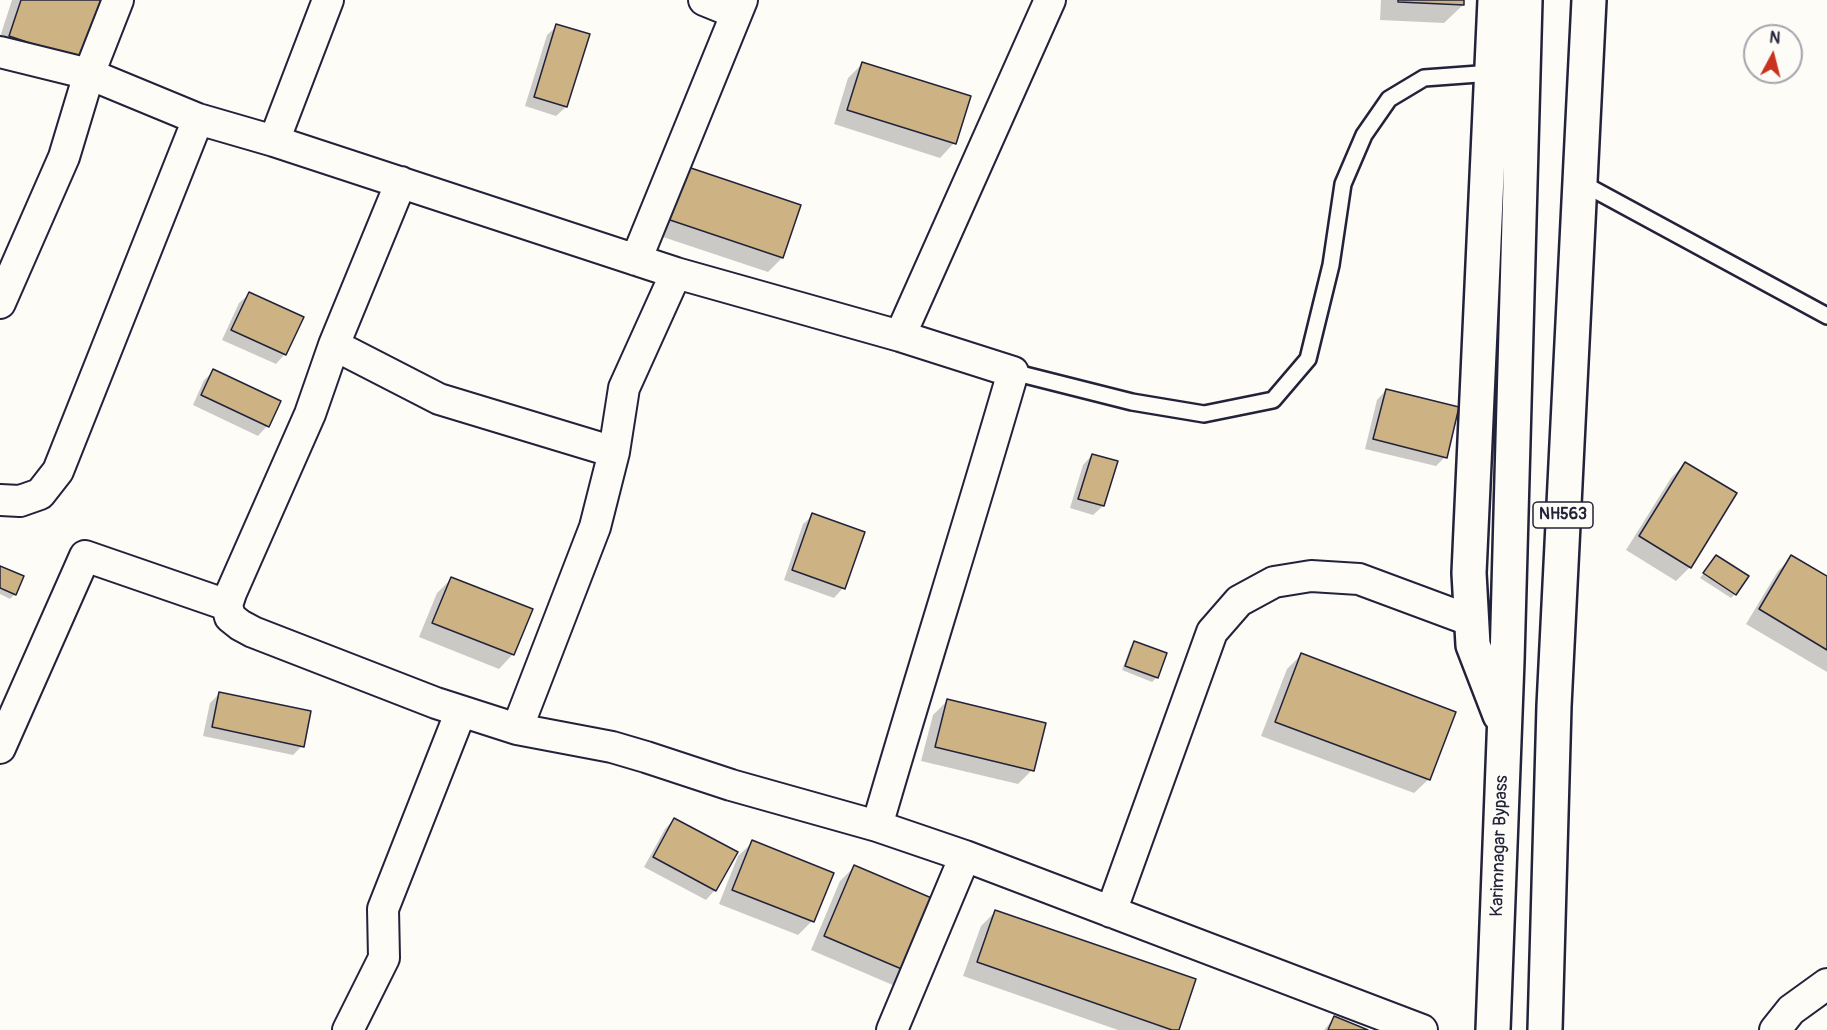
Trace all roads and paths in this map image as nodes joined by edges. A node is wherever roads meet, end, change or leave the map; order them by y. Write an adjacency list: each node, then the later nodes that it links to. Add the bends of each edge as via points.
1 (118, 0): 11 (street)
2 (328, 0): 13 (street)
3 (704, 0): 8 (street)
4 (1050, 0): 20 (street)
5 (1495, 0): 10 (highway)
6 (1525, 0): 28 (highway, Karimnagar Bypass)
7 (1588, 0): 15 (highway, NH563)
8 (739, 7): 16 (street)
9 (0, 52): 11 (street)
10 (1491, 73): 22 (lane, via 1424,78 1389,99 1364,135 1343,184 1331,266 1308,359 1273,399 1204,414 1132,402); 26 (highway, via 1469,573)
11 (89, 74): 12 (street); 18 (street, via 64,157)
12 (198, 119): 13 (street); 24 (street, via 58,471 40,494 20,501)
13 (274, 141): 14 (street)
14 (401, 182): 16 (street); 21 (street)
15 (1580, 182): 19 (lane); 39 (highway, NH563, via 1554,706)
16 (636, 260): 17 (street)
17 (676, 273): 20 (street); 23 (street, via 624,388)
18 (0, 303)
19 (1827, 316)
20 (900, 336): 22 (street)
21 (334, 345): 23 (street, via 439,399); 25 (street, via 310,414)
22 (1013, 372): 31 (street)
23 (614, 452): 29 (street, via 595,527)
24 (0, 500)
25 (227, 605): 27 (street, via 230,617 253,632); 30 (street, via 85,556)
26 (1472, 621): 28 (highway, via 1473,645); 33 (street, via 1359,579 1311,576 1274,582 1239,602 1212,632)
27 (461, 711): 29 (street); 35 (street, via 383,909 384,958)
28 (1505, 728): 38 (highway, Karimnagar Bypass)
29 (517, 729): 31 (street, via 612,747)
30 (0, 748)
31 (877, 826): 32 (street)
32 (965, 856): 33 (street); 36 (street)
33 (1111, 912): 37 (street)
34 (1827, 984): 40 (street, via 1791,1010)
35 (348, 1030)
36 (892, 1030)
37 (1422, 1030)
38 (1493, 1030)
39 (1545, 1030)
40 (1775, 1030)

